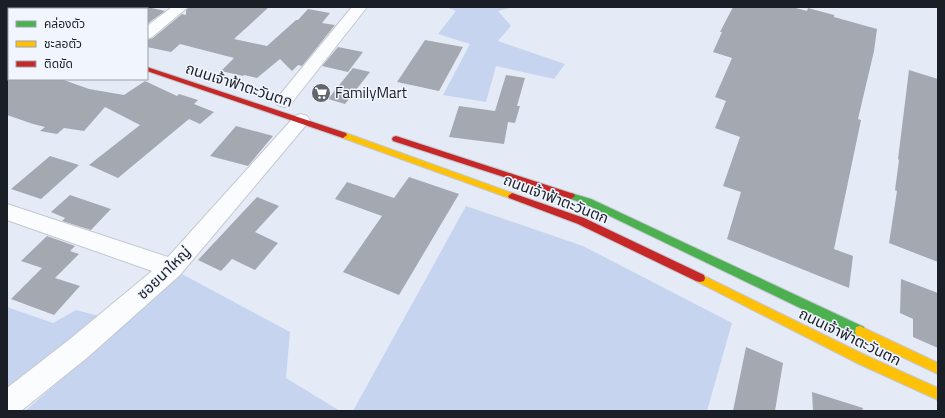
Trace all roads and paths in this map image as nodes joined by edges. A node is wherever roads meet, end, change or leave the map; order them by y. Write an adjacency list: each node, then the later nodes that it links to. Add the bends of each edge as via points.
1 (181, 7): 3 (street)
2 (360, 7): 5 (street, ซอยนาใหญ่)
3 (148, 33)
4 (148, 69): 5 (main road, ถนนเจ้าฟ้าตะวันตก)
5 (289, 107): 8 (street, ซอยนาใหญ่); 10 (main road, ถนนเจ้าฟ้าตะวันตก, via 581,221 863,360)
6 (390, 137): 9 (main road, ถนนเจ้าฟ้าตะวันตก, via 588,201)
7 (7, 212): 8 (street)
8 (172, 268): 11 (street, ซอยนาใหญ่, via 79,348)
9 (938, 369)
10 (938, 394)
11 (7, 405)

